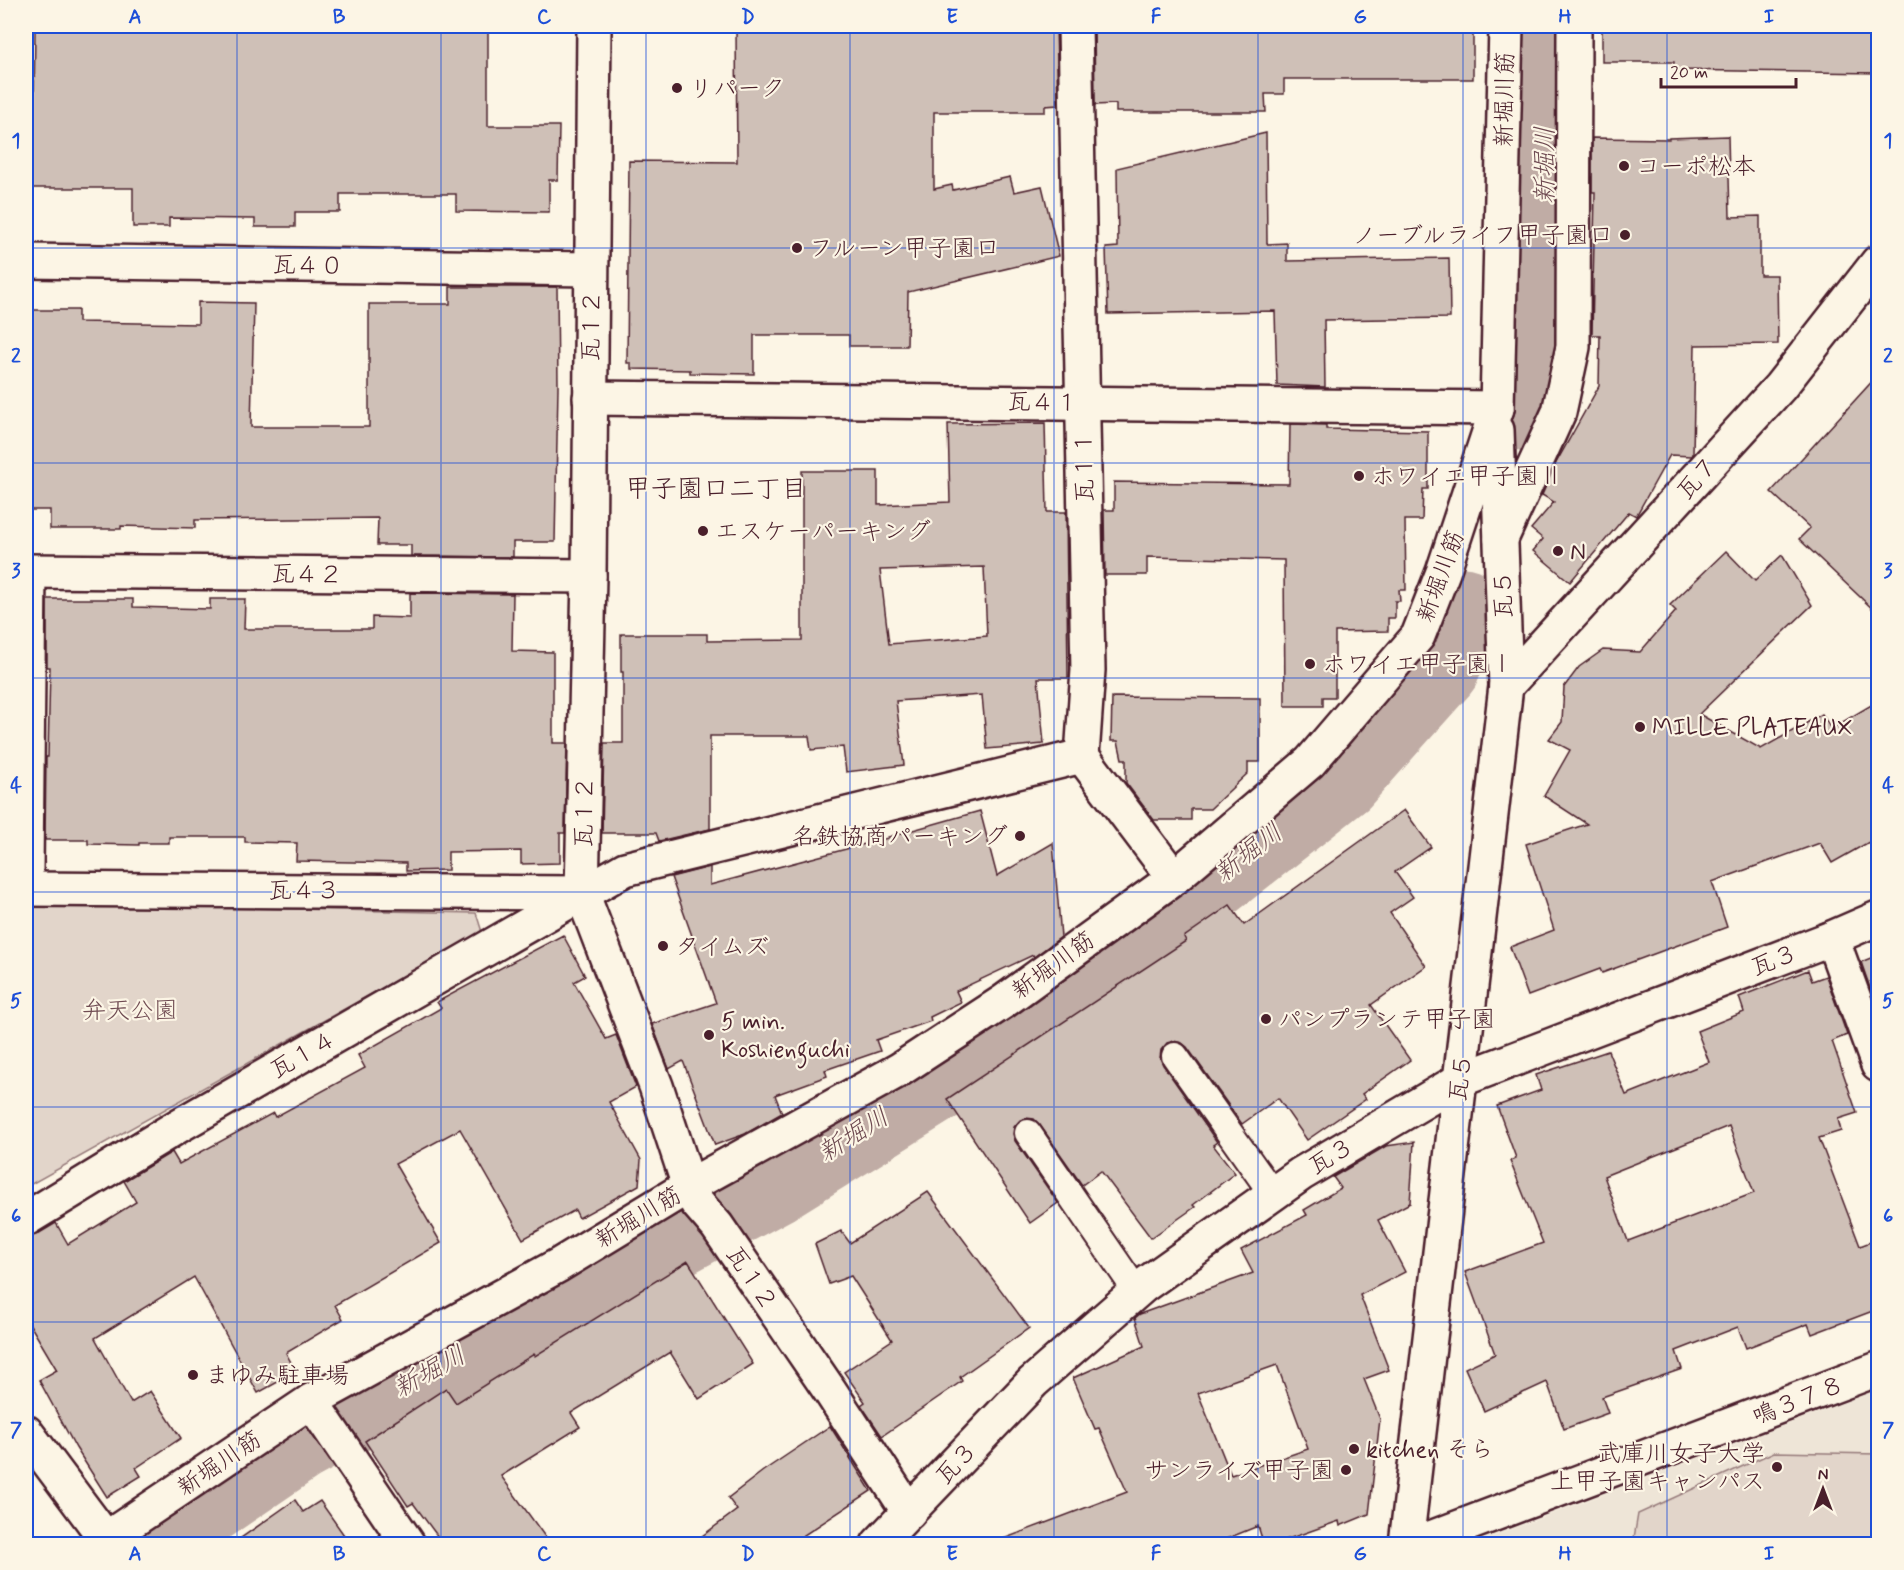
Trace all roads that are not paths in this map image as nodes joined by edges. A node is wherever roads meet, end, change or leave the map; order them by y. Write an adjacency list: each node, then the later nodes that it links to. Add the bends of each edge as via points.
1 (594, 26): 7 (street, 瓦１２)
2 (1075, 26): 9 (street, 瓦１１)
3 (1506, 26): 10 (street, 新堀川筋)
4 (1574, 26): 11 (street, via 1573,347 1559,412)
5 (26, 261): 7 (street, 瓦４０)
6 (1877, 264): 14 (street, 瓦７, via 1780,387)
7 (591, 269): 8 (street, 瓦１２)
8 (590, 398): 9 (street, 瓦４１); 13 (street, 瓦１２)
9 (1082, 403): 10 (street, 瓦４１); 15 (street, 瓦１１, via 1088,670)
10 (1497, 408): 11 (street, 瓦５); 17 (street, 新堀川筋, via 1418,636 1310,762)
11 (1501, 539): 14 (street, 瓦５)
12 (27, 571): 13 (street, 瓦４２); 16 (street)
13 (589, 576): 19 (street, 瓦１２)
14 (1506, 686): 24 (street, 瓦５)
15 (1082, 756): 17 (street); 19 (street, 瓦１４, via 625,870)
16 (26, 871)
17 (1174, 878): 27 (street, 新堀川筋, via 1003,1002)
18 (26, 889): 19 (street, 瓦４３)
19 (582, 893): 27 (street, 瓦１２); 28 (street, 瓦１４, via 180,1125)
20 (1878, 918): 21 (street, 瓦３)
21 (1832, 938): 23 (street); 24 (street, 瓦３)
22 (1176, 1056): 26 (lane)
23 (1878, 1065)
24 (1460, 1080): 26 (street, 瓦３); 37 (street, 瓦５)
25 (1029, 1133): 29 (lane)
26 (1272, 1194): 29 (street, 瓦３)
27 (701, 1205): 31 (street, 新堀川筋, via 559,1265); 33 (street, 瓦１２)
28 (26, 1219)
29 (1137, 1292): 33 (street, 瓦３, via 1033,1382)
30 (1878, 1369): 38 (street, 鳴３７８)
31 (324, 1420): 34 (street, 新堀川筋); 35 (street)
32 (26, 1432): 34 (street)
33 (909, 1512): 36 (street, 瓦３)
34 (102, 1542)
35 (408, 1545)
36 (878, 1545)
37 (1406, 1545)
38 (1415, 1545)

